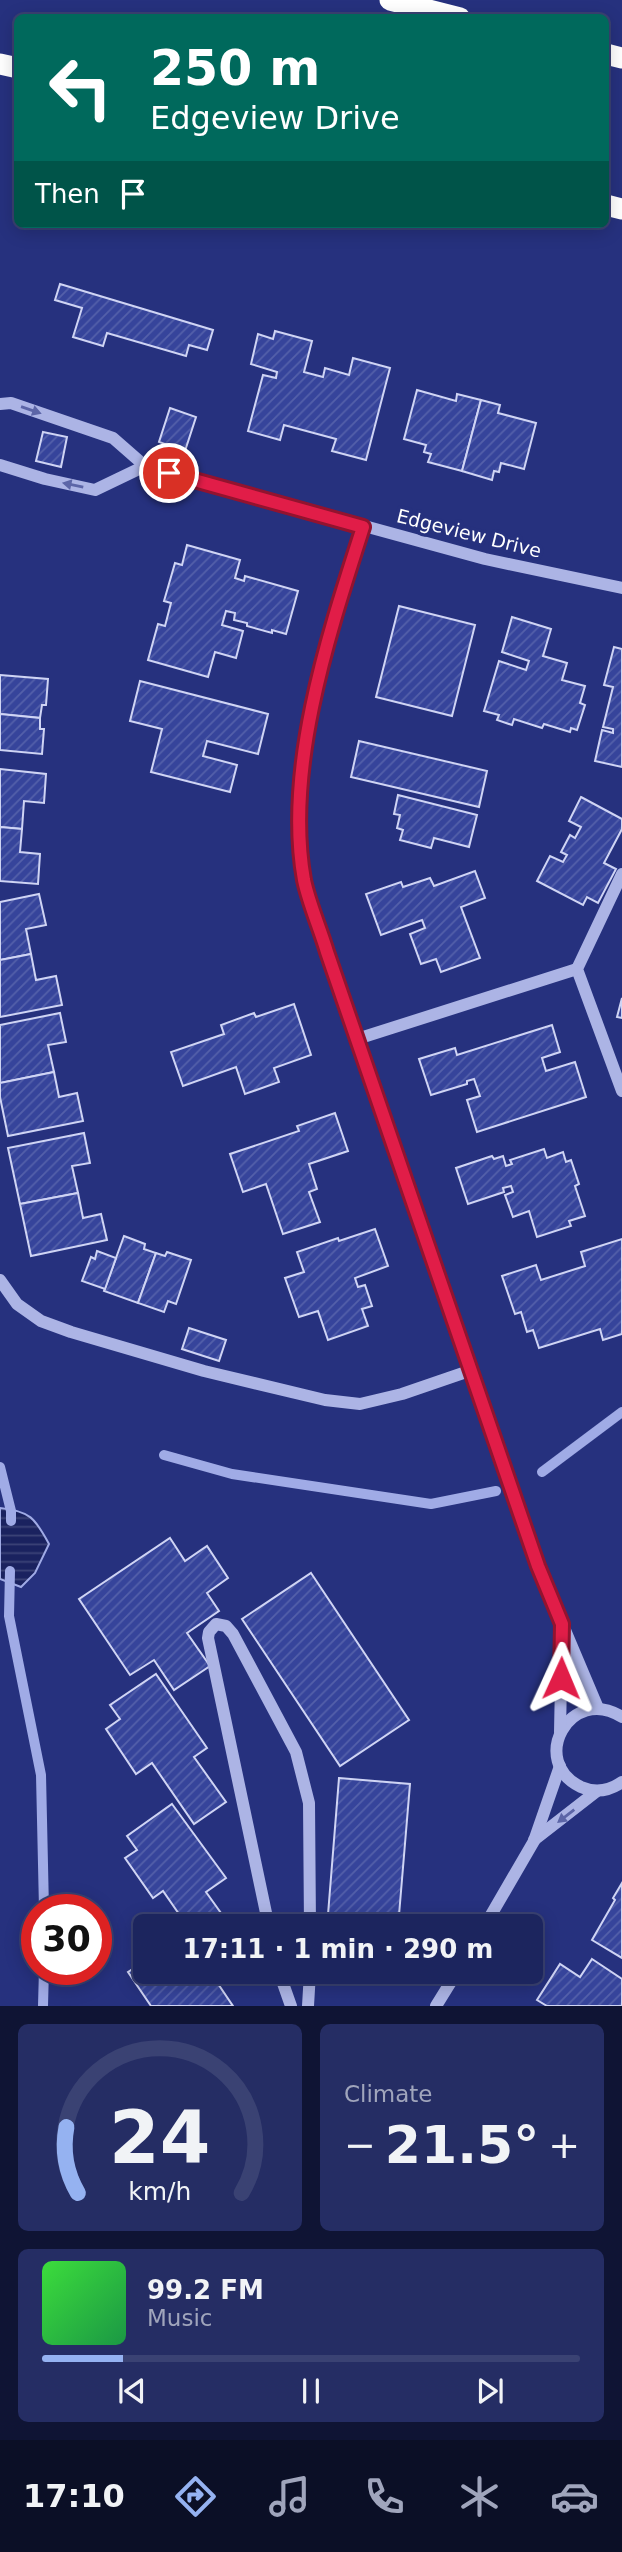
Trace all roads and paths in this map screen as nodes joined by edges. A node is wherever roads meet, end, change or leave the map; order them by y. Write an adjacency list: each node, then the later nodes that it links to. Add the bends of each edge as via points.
1 (390, 0): 2 (highway)
2 (444, 14)
3 (0, 404): 5 (street, Edgeview Drive, one-way to 5, via 11,403 113,438)
4 (0, 465): 5 (street, one-way to 4, via 95,490)
5 (145, 466): 6 (street, Edgeview Drive)
6 (363, 527): 7 (street, Edgeview Drive); 10 (street, via 339,602 306,741 299,811 304,881)
7 (622, 588)
8 (622, 874): 9 (street)
9 (577, 969): 10 (street); 11 (street)
10 (357, 1040): 13 (street)
11 (622, 1091)
12 (0, 1280): 13 (street, via 17,1304 51,1325 204,1371 325,1400 360,1404)
13 (472, 1370): 14 (street)
14 (562, 1624): 15 (street); 17 (street)
15 (598, 1708): 16 (street); 17 (street, via 576,1715)
16 (621, 1714)
17 (560, 1732): 18 (street, via 556,1755)
18 (560, 1766): 20 (street, via 575,1784); 22 (street)
19 (622, 1782): 20 (street)
20 (603, 1790): 21 (street); 22 (street, one-way to 22)
21 (622, 1794)
22 (534, 1841): 25 (street)
23 (266, 1914): 24 (street, via 208,1638 216,1624 233,1634 296,1752 309,1803)
24 (310, 1914)
25 (492, 1914)
26 (283, 1984): 29 (street)
27 (309, 1984): 30 (street)
28 (450, 1984): 31 (street)
29 (291, 2006)
30 (308, 2006)
31 (436, 2006)

